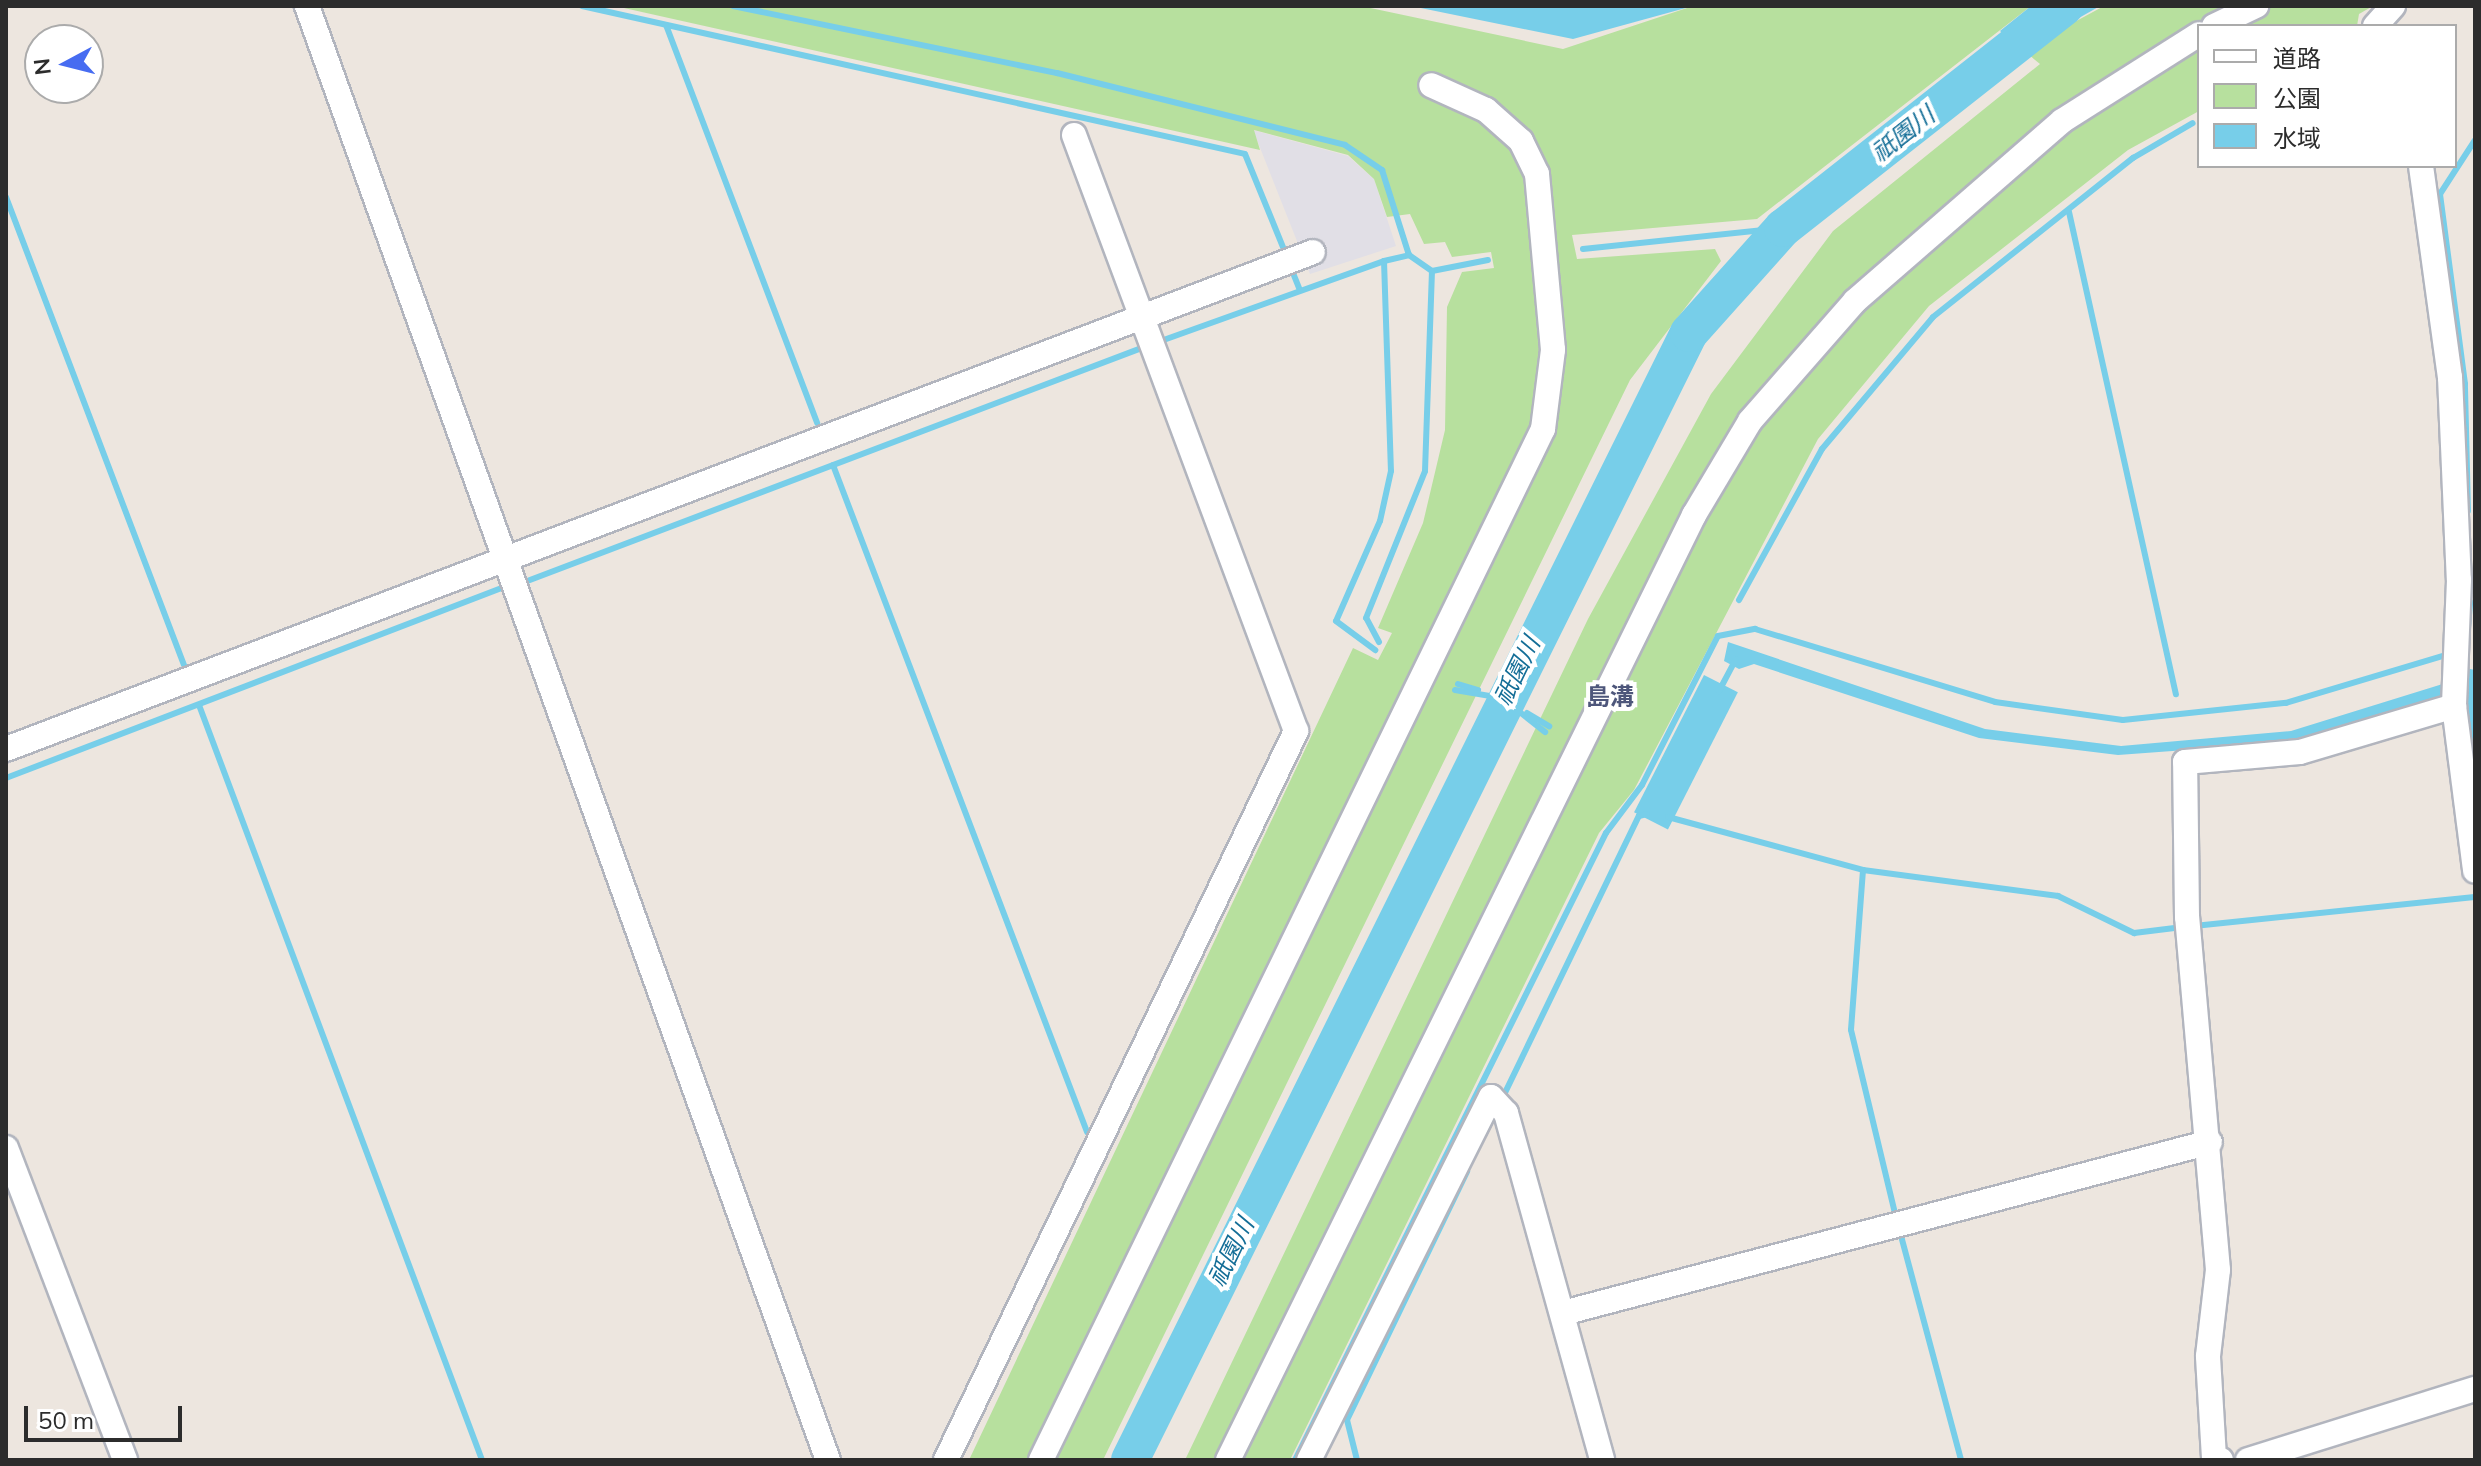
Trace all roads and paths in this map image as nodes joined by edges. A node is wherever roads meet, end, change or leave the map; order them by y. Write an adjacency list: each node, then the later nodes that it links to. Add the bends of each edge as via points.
1 (307, 6): 12 (street)
2 (2256, 6): 4 (street)
3 (2393, 6): 5 (street)
4 (2218, 24)
5 (2377, 24)
6 (2197, 35): 24 (street, via 2062,121 1855,301 1750,421 1694,515)
7 (1431, 85): 23 (street, via 1486,110 1521,141 1537,174 1553,350 1543,429)
8 (1074, 135): 11 (street)
9 (2421, 168): 13 (street, via 2450,377 2459,580 2452,643)
10 (1313, 252): 11 (street)
11 (1144, 320): 12 (street); 22 (street, via 1296,731)
12 (508, 557): 14 (street); 21 (street)
13 (2454, 706): 15 (street); 16 (street, via 2300,752 2185,762 2187,917)
14 (6, 749)
15 (2475, 871)
16 (2210, 1142): 18 (street); 27 (street, via 2218,1270 2208,1356 2214,1458)
17 (6, 1148): 20 (street)
18 (1563, 1313): 25 (street, via 1498,1105); 26 (street)
19 (2475, 1389): 28 (street)
20 (125, 1460)
21 (828, 1460)
22 (946, 1460)
23 (1041, 1460)
24 (1228, 1460)
25 (1309, 1460)
26 (1602, 1460)
27 (2221, 1460)
28 (2248, 1460)

